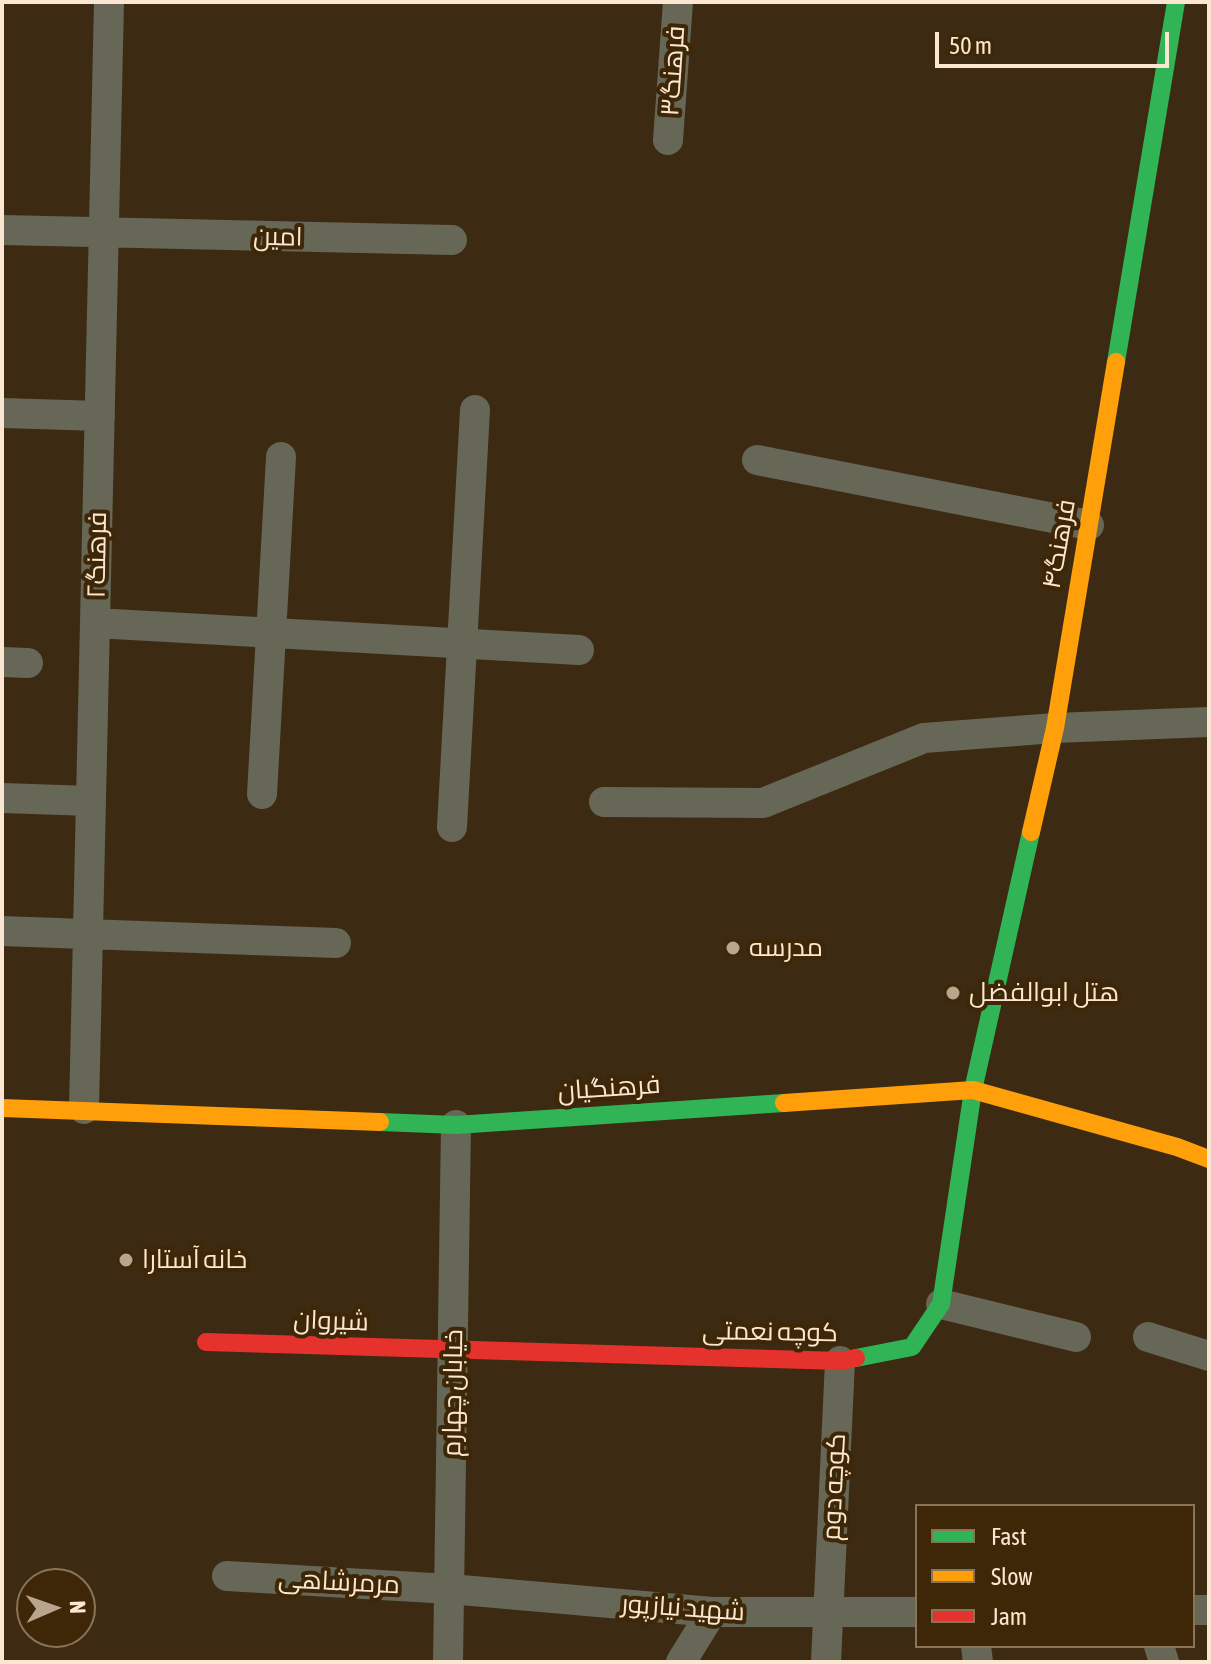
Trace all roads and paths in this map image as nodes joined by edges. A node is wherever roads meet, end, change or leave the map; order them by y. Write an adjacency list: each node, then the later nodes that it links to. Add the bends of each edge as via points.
1 (109, 2): 6 (street, فرهنگ۲)
2 (678, 2): 4 (street, فرهنگ۳)
3 (1176, 2): 13 (street, فرهنگ۴)
4 (668, 140)
5 (2, 230): 6 (street, امین)
6 (104, 234): 7 (street, امین); 10 (street, فرهنگ۲)
7 (452, 240)
8 (475, 410): 16 (street)
9 (2, 413): 10 (street)
10 (100, 416): 14 (street, فرهنگ۲)
11 (281, 457): 15 (street)
12 (757, 460): 13 (street)
13 (1089, 525): 19 (street, فرهنگ۴)
14 (95, 623): 15 (street); 22 (street, فرهنگ۲)
15 (270, 632): 16 (street); 20 (street)
16 (462, 643): 17 (street); 24 (street)
17 (579, 650)
18 (1209, 722): 19 (street)
19 (1055, 728): 23 (street, via 924,738 763,803); 28 (street, فرهنگ۴)
20 (262, 794)
21 (2, 798): 22 (street)
22 (91, 801): 26 (street, فرهنگ۲)
23 (604, 802)
24 (452, 827)
25 (2, 931): 26 (street)
26 (88, 934): 27 (street); 30 (street, فرهنگ۲)
27 (336, 943)
28 (973, 1090): 31 (street, فرهنگیان); 32 (street, فرهنگیان); 33 (street, کوچه نعمتی)
29 (2, 1108): 30 (street, فرهنگیان)
30 (84, 1109): 31 (street, فرهنگیان)
31 (456, 1125): 37 (street, خیابان چهارم)
32 (1209, 1159)
33 (941, 1304): 34 (street); 39 (street, کوچه نعمتی, via 912,1347)
34 (1076, 1337)
35 (1148, 1337): 38 (street)
36 (206, 1342): 37 (street, شیروان)
37 (454, 1351): 39 (street, کوچه نعمتی); 41 (street, خیابان چهارم)
38 (1209, 1356)
39 (840, 1361): 43 (street, کوچه دوم)
40 (227, 1576): 41 (street, مرمرشاهی)
41 (450, 1589): 42 (street, شهید نیازپور); 45 (street, خیابان چهارم)
42 (712, 1612): 43 (street, شهید نیازپور); 46 (street)
43 (828, 1612): 44 (street, شهید نیازپور); 47 (street, کوچه دوم)
44 (915, 1612)
45 (448, 1662)
46 (681, 1662)
47 (826, 1662)

